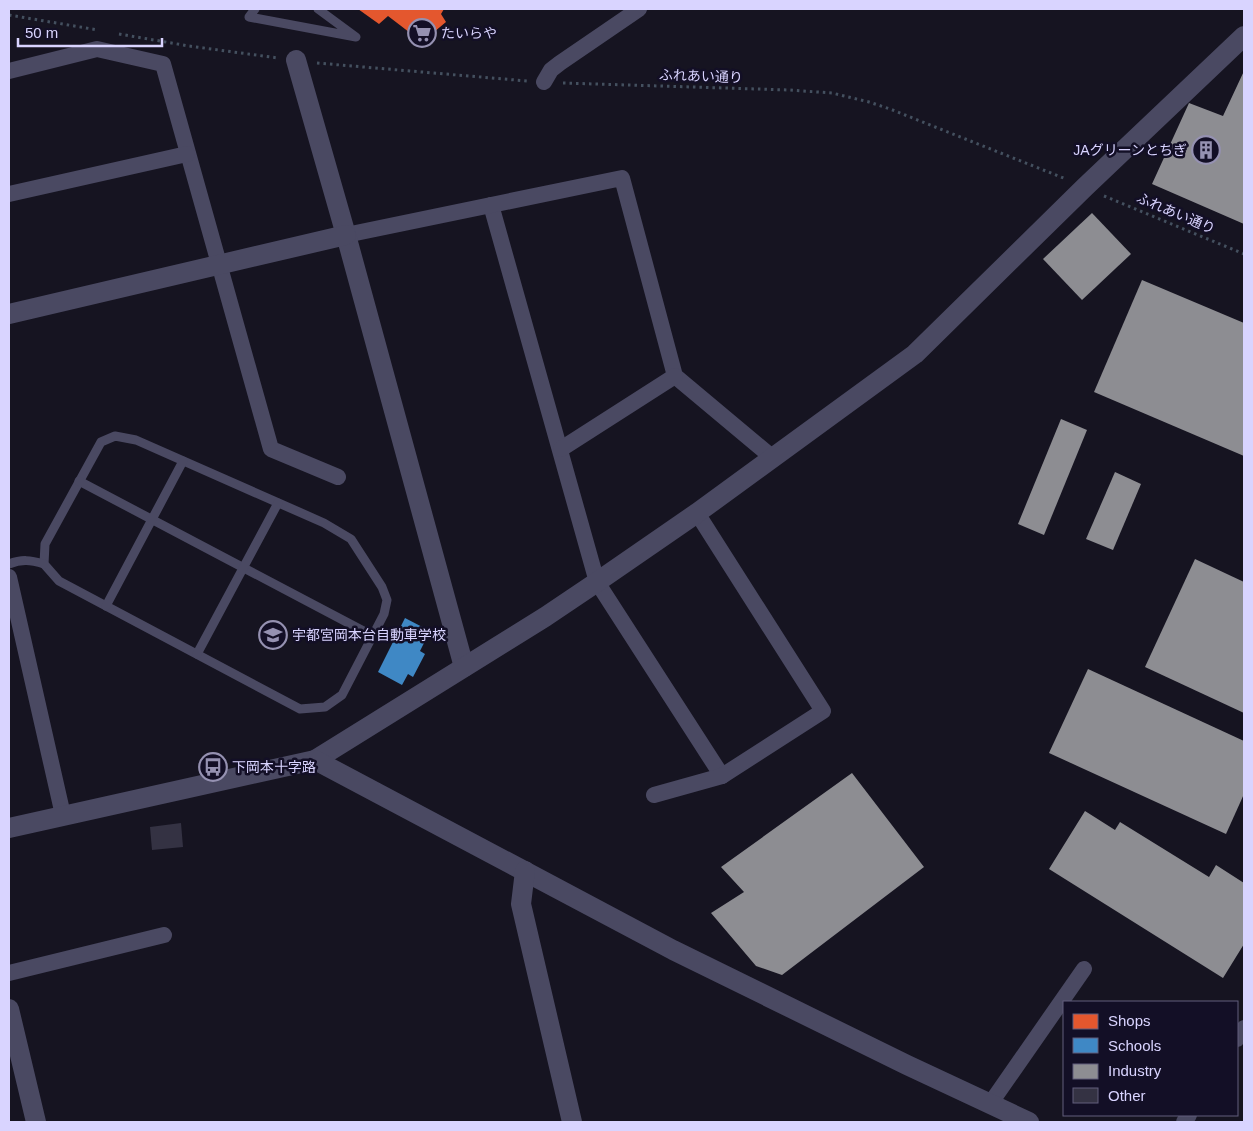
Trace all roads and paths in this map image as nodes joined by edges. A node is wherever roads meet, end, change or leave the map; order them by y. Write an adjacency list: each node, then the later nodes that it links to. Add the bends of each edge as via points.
1 (255, 9): 2 (lane, via 249,17 356,36)
2 (318, 9)
3 (638, 9): 11 (street, via 556,66)
4 (9, 15): 5 (path)
5 (104, 31)
6 (113, 33): 8 (path)
7 (1244, 36): 23 (street, via 915,354)
8 (273, 57)
9 (304, 62): 11 (path, ふれあい通り); 17 (street)
10 (9, 71): 12 (street, via 97,50 163,64)
11 (544, 82): 13 (path, ふれあい通り, via 832,93 890,109)
12 (187, 154): 15 (street); 19 (street)
13 (1074, 182)
14 (1098, 193): 18 (path, ふれあい通り)
15 (9, 194)
16 (491, 205): 17 (street); 21 (street, via 622,178); 22 (street)
17 (346, 235): 19 (street); 38 (street)
18 (1244, 254)
19 (219, 265): 20 (street); 25 (street, via 271,449)
20 (9, 314)
21 (675, 376): 22 (street); 23 (street)
22 (561, 449): 34 (street)
23 (773, 458): 28 (street)
24 (183, 460): 26 (lane, via 136,440 115,436 101,442); 27 (lane); 29 (lane)
25 (338, 477)
26 (79, 481): 29 (lane); 31 (lane, via 45,544)
27 (278, 503): 32 (lane); 36 (lane, via 351,539 382,586 387,600)
28 (697, 514): 34 (street); 40 (street, via 823,711)
29 (152, 519): 32 (lane); 35 (lane)
30 (9, 564): 31 (lane, via 29,560)
31 (44, 564): 35 (lane, via 59,581)
32 (243, 567): 36 (lane); 37 (lane)
33 (9, 577): 42 (street)
34 (597, 582): 38 (street); 40 (street)
35 (106, 606): 37 (lane)
36 (373, 636): 37 (lane, via 342,695 325,707 300,709)
37 (196, 654)
38 (464, 667): 39 (street)
39 (315, 760): 42 (street); 44 (street)
40 (722, 776): 41 (street)
41 (654, 795)
42 (63, 815): 43 (street)
43 (9, 828)
44 (524, 871): 49 (street, via 672,950); 51 (street, via 521,904)
45 (164, 935): 47 (street)
46 (1084, 969): 49 (street)
47 (9, 973)
48 (9, 1009): 50 (street)
49 (990, 1104): 52 (street)
50 (36, 1122)
51 (572, 1122)
52 (1028, 1122)

